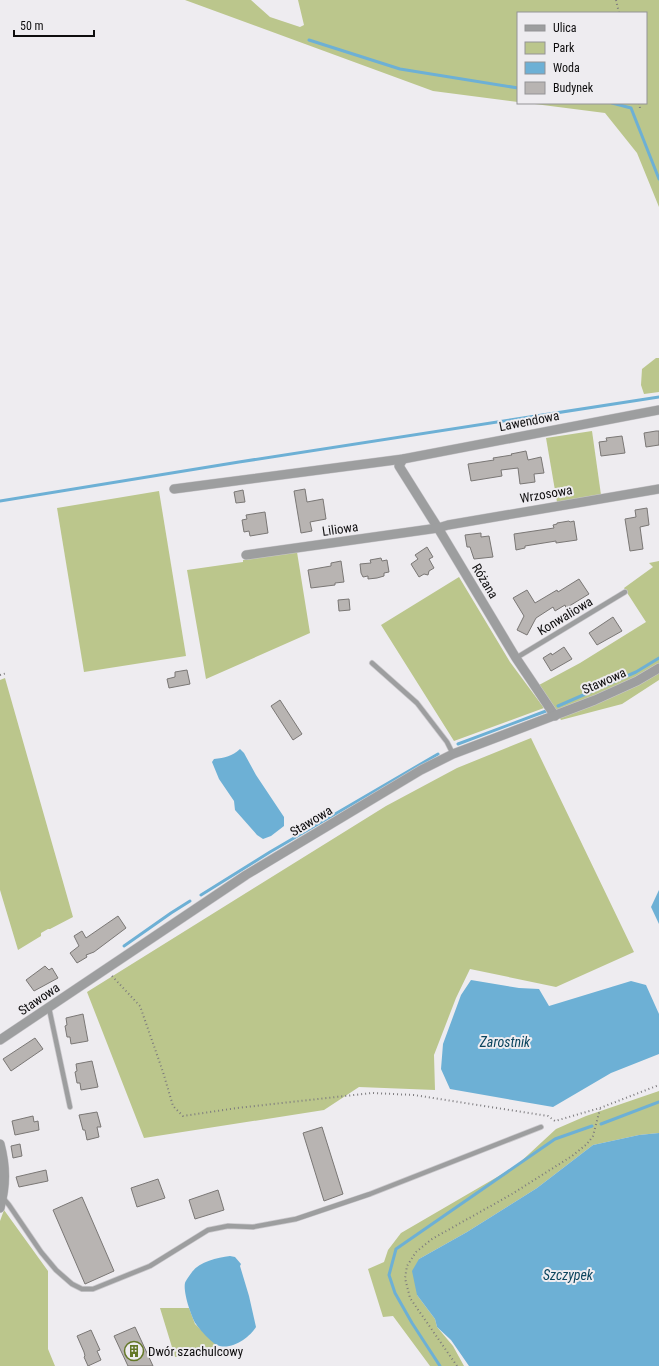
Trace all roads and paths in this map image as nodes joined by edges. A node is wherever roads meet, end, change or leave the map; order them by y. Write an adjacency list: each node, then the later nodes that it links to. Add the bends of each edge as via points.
1 (616, 0): 2 (path)
2 (618, 12)
3 (639, 104): 4 (path)
4 (640, 108)
5 (659, 410): 6 (street, Lawendowa)
6 (403, 459): 8 (street, Lawendowa); 9 (street, Różana, via 399,466)
7 (659, 489): 9 (street, Wrzosowa)
8 (174, 490)
9 (438, 528): 10 (street, Liliowa); 12 (street, Różana)
10 (246, 555)
11 (625, 592): 12 (lane, Konwaliowa)
12 (516, 658): 17 (street, Różana)
13 (372, 663): 18 (lane, via 417,703 447,742)
14 (659, 668): 17 (street, Stawowa, via 637,681)
15 (7, 673): 16 (path)
16 (0, 675)
17 (555, 716): 18 (street, Stawowa)
18 (453, 754): 19 (street, Stawowa, via 421,770 246,875)
19 (106, 969): 20 (street, Stawowa); 24 (path, via 140,1006 174,1106 183,1116 372,1093 414,1095 548,1116 555,1121)
20 (49, 1008): 21 (street, Stawowa); 23 (lane)
21 (0, 1040)
22 (659, 1085): 24 (path)
23 (70, 1107)
24 (600, 1108): 29 (path, via 593,1136 587,1144 512,1194 432,1239 416,1252 407,1266 405,1278 410,1298)
25 (541, 1127): 27 (lane, via 370,1194 296,1219 254,1228 228,1226 208,1230 150,1266 93,1289 82,1289 72,1284 56,1270)
26 (0, 1144): 27 (street, via 6,1176)
27 (3, 1198): 28 (street)
28 (0, 1208)
29 (457, 1366)

